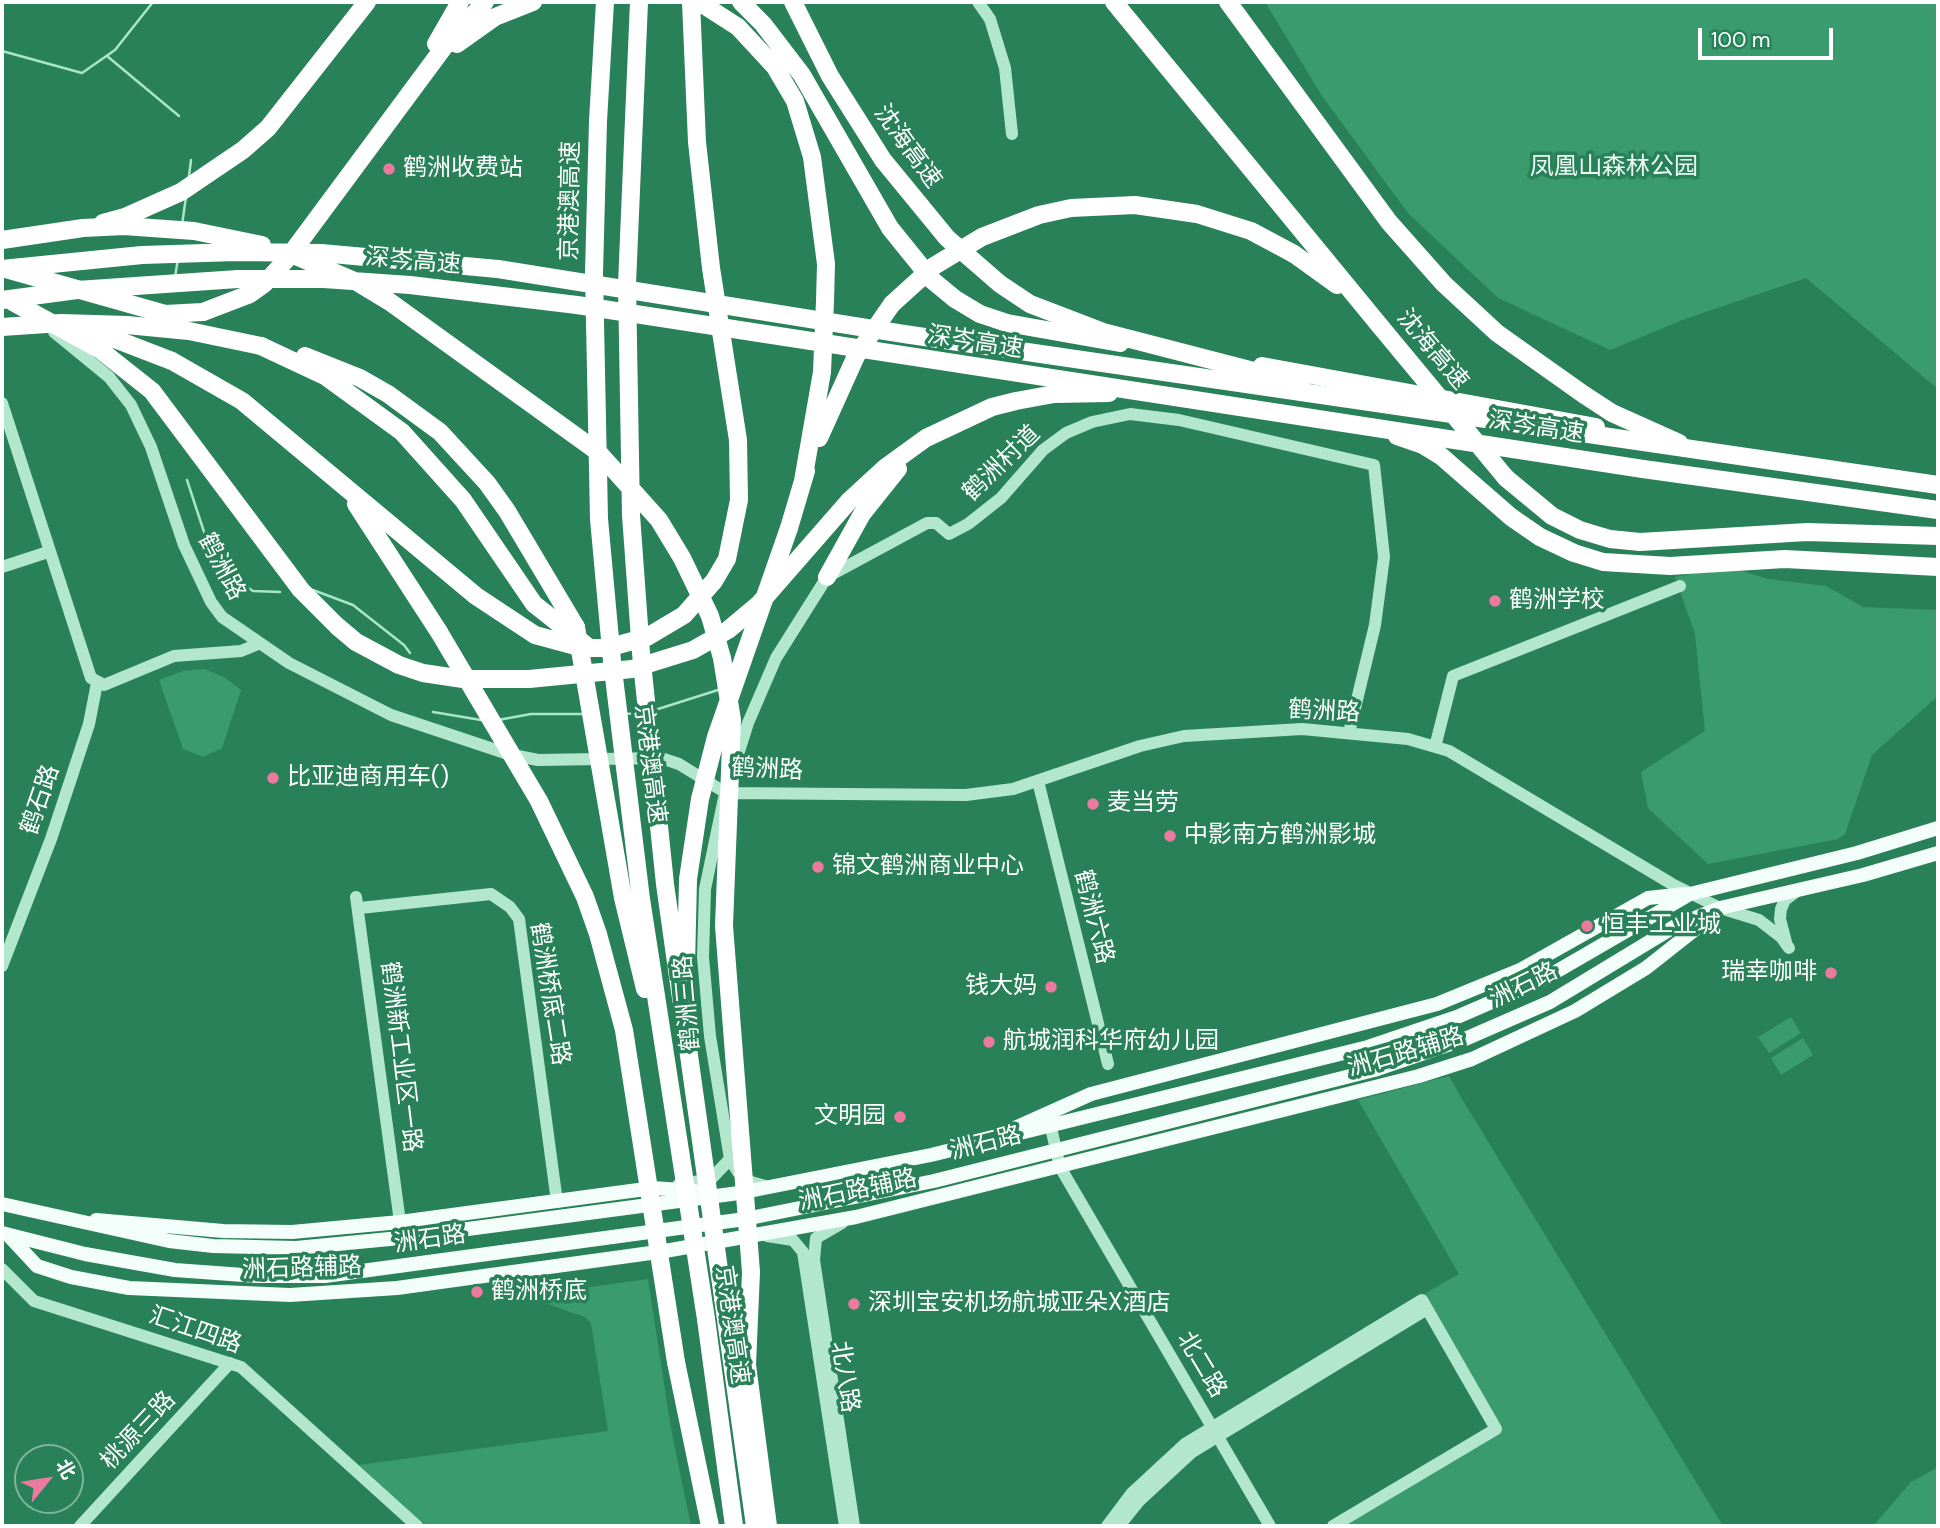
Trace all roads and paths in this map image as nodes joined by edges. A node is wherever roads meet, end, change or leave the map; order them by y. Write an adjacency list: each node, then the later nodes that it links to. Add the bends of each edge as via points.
1 (368, 2): 16 (highway, bridge, via 268,128 243,150 204,180 154,205)
2 (460, 2): 14 (highway)
3 (485, 2): 14 (highway, via 461,25)
4 (533, 2): 14 (highway, via 474,30)
5 (605, 2): 54 (highway, 京港澳高速, bridge, via 594,273 599,519 641,899)
6 (639, 2): 73 (highway, 京港澳高速, bridge, via 627,284 631,516 666,884)
7 (691, 2): 38 (highway, via 697,142 709,254 738,440 734,532 715,581 684,615 647,637)
8 (699, 2): 28 (highway, via 738,27 775,67 795,101 812,157 826,264 825,301 822,372)
9 (741, 2): 26 (highway, via 803,75 871,198 909,254 947,293 980,314 1044,330)
10 (793, 2): 23 (highway, 沈海高速, bridge, via 830,76 883,160 947,238 1000,284 1030,304 1103,332)
11 (978, 2): 15 (street, via 990,19 1005,68)
12 (1114, 2): 20 (highway, 沈海高速)
13 (1228, 2): 26 (highway, via 1389,222 1444,285 1497,333 1583,394 1612,413)
14 (418, 82): 18 (highway, via 281,266 264,284 236,301 203,312 165,314)
15 (1012, 134)
16 (83, 228): 17 (highway, bridge); 81 (highway, bridge, via 158,228 229,237 295,255 357,282 598,452 652,511 682,558 709,616 722,658 732,720 723,926 751,1272 747,1365)
17 (2, 240)
18 (2, 266): 23 (highway, 深岑高速, bridge, via 248,252 321,253 498,269)
19 (5, 300): 25 (highway, via 99,349 152,391 293,579 337,626 378,655 443,677 505,680 604,672 653,664 693,650 760,604 849,501 886,467); 27 (highway, via 112,337 198,374 242,401); 30 (highway, 深岑高速, bridge, via 238,279 410,285 577,304 1630,467); 37 (street, 鹤洲路, via 95,365 131,405 151,447 184,545 211,602 222,617)
20 (1380, 326): 28 (highway, bridge, via 1341,288 1294,254 1251,231 1197,214 1135,205 1071,208 1039,215 982,237 934,266 892,304 856,356); 31 (highway, 沈海高速, bridge, via 1506,478 1552,516 1580,530 1610,539 1650,542 1807,531)
21 (2, 327): 22 (highway, bridge, via 127,325)
22 (261, 345): 38 (highway, via 325,376 401,432 463,500 534,604); 54 (highway, bridge, via 360,378 440,432 507,511 576,627 623,898)
23 (1376, 403): 29 (highway, 深岑高速, bridge)
24 (3, 410): 32 (street)
25 (951, 425): 34 (highway, via 992,407 1054,394 1091,392 1162,399 1397,436 1423,445 1541,537 1603,562 1671,566 1785,558); 35 (highway, via 908,459 876,494)
26 (1679, 443): 29 (highway)
27 (334, 477): 38 (highway, via 504,617 559,644); 78 (highway, bridge, via 386,547 539,801 598,934 624,1030 676,1362)
28 (803, 481): 73 (highway, bridge, via 713,747 688,879 686,967 716,1182)
29 (1938, 482)
30 (1938, 510)
31 (1938, 536)
32 (48, 552): 33 (street); 39 (street, via 90,678)
33 (2, 567)
34 (1938, 567)
35 (827, 577): 40 (street, 鹤洲村道, via 927,523 936,523 949,534 968,524 1066,433 1130,414 1179,420 1374,465 1384,557 1376,625); 43 (street, 鹤洲村道, via 776,658 748,723)
36 (1680, 586): 41 (street, via 1453,676)
37 (258, 644): 39 (street, via 241,651 174,656 104,685); 43 (street, 鹤洲路, via 391,715 508,754 538,760 661,758)
38 (590, 648)
39 (97, 683): 51 (street, 鹤石路, via 89,724 55,826)
40 (1349, 733): 41 (street, 鹤洲路, via 1408,739); 42 (street, 鹤洲路, via 1302,729 1184,736)
41 (1435, 747): 47 (street, 鹤洲路, via 1450,751)
42 (1038, 781): 43 (street, 鹤洲路, via 966,795); 53 (street, 鹤洲六路)
43 (726, 793): 58 (street, 鹤洲三路, via 705,889 702,957)
44 (1938, 828): 47 (main road, 洲石路)
45 (1938, 853): 46 (main road, 洲石路)
46 (1801, 888): 49 (main road, 洲石路); 49 (street, 鹤洲路, via 1781,909 1789,948 1759,920)
47 (1690, 894): 49 (street, 鹤洲路); 50 (main road, 洲石路辅路, via 1648,898); 52 (main road, 洲石路)
48 (358, 902): 63 (street, 鹤洲桥底二路, via 491,894 519,919); 68 (street, 鹤洲新工业区一路)
49 (1720, 908): 57 (main road, 洲石路, via 1677,925 1550,1002 1465,1039 1374,1070); 59 (main road, 洲石路辅路, via 1647,968 1575,1011 1472,1059)
50 (1595, 930): 52 (main road); 55 (main road, 洲石路辅路, via 1520,970 1437,1004 1091,1094)
51 (2, 966)
52 (1540, 981): 55 (main road, 洲石路, via 1457,1017 1368,1047)
53 (1108, 1064)
54 (676, 1118): 79 (highway, 京港澳高速, bridge)
55 (1049, 1118): 56 (main road, 洲石路辅路); 57 (street, 北二路)
56 (992, 1140): 60 (main road, 洲石路)
57 (1056, 1150): 59 (street, 北二路); 69 (main road, 洲石路, via 934,1181 745,1219 325,1276 175,1270)
58 (730, 1159): 60 (street, via 751,1182); 61 (street, via 711,1179)
59 (1060, 1167): 66 (main road, 洲石路辅路); 75 (street, 北二路)
60 (769, 1187): 62 (main road, 洲石路)
61 (653, 1188): 62 (main road, 洲石路辅路); 63 (main road, 洲石路辅路)
62 (738, 1193): 71 (main road, 洲石路)
63 (557, 1202): 65 (main road, 洲石路辅路)
64 (2, 1204): 67 (main road, 洲石路)
65 (455, 1216): 68 (main road, 洲石路辅路); 71 (main road)
66 (856, 1217): 70 (main road, 洲石路辅路); 83 (street, 北八路, via 822,1233 813,1247)
67 (56, 1218): 68 (main road, 洲石路辅路, via 292,1232); 71 (main road, 洲石路, via 213,1246 296,1248)
68 (401, 1222)
69 (5, 1234): 70 (main road, 洲石路辅路, via 37,1266 71,1277 129,1288 290,1295 397,1288)
70 (750, 1236): 82 (street, 北八路, via 786,1237 803,1252)
71 (400, 1238)
72 (2, 1269): 74 (street, 汇江四路, via 34,1301)
73 (723, 1298): 80 (highway, 京港澳高速)
74 (230, 1363): 76 (street, 桃源三路); 77 (street, 汇江四路, via 241,1367)
75 (1215, 1430): 84 (street, via 1159,1467); 85 (street, via 1166,1474); 86 (street, 北二路); 87 (street, via 1425,1305 1496,1429)
76 (80, 1526)
77 (417, 1526)
78 (710, 1526)
79 (734, 1526)
80 (755, 1526)
81 (768, 1526)
82 (845, 1526)
83 (854, 1526)
84 (1107, 1526)
85 (1119, 1526)
86 (1270, 1526)
87 (1333, 1526)

